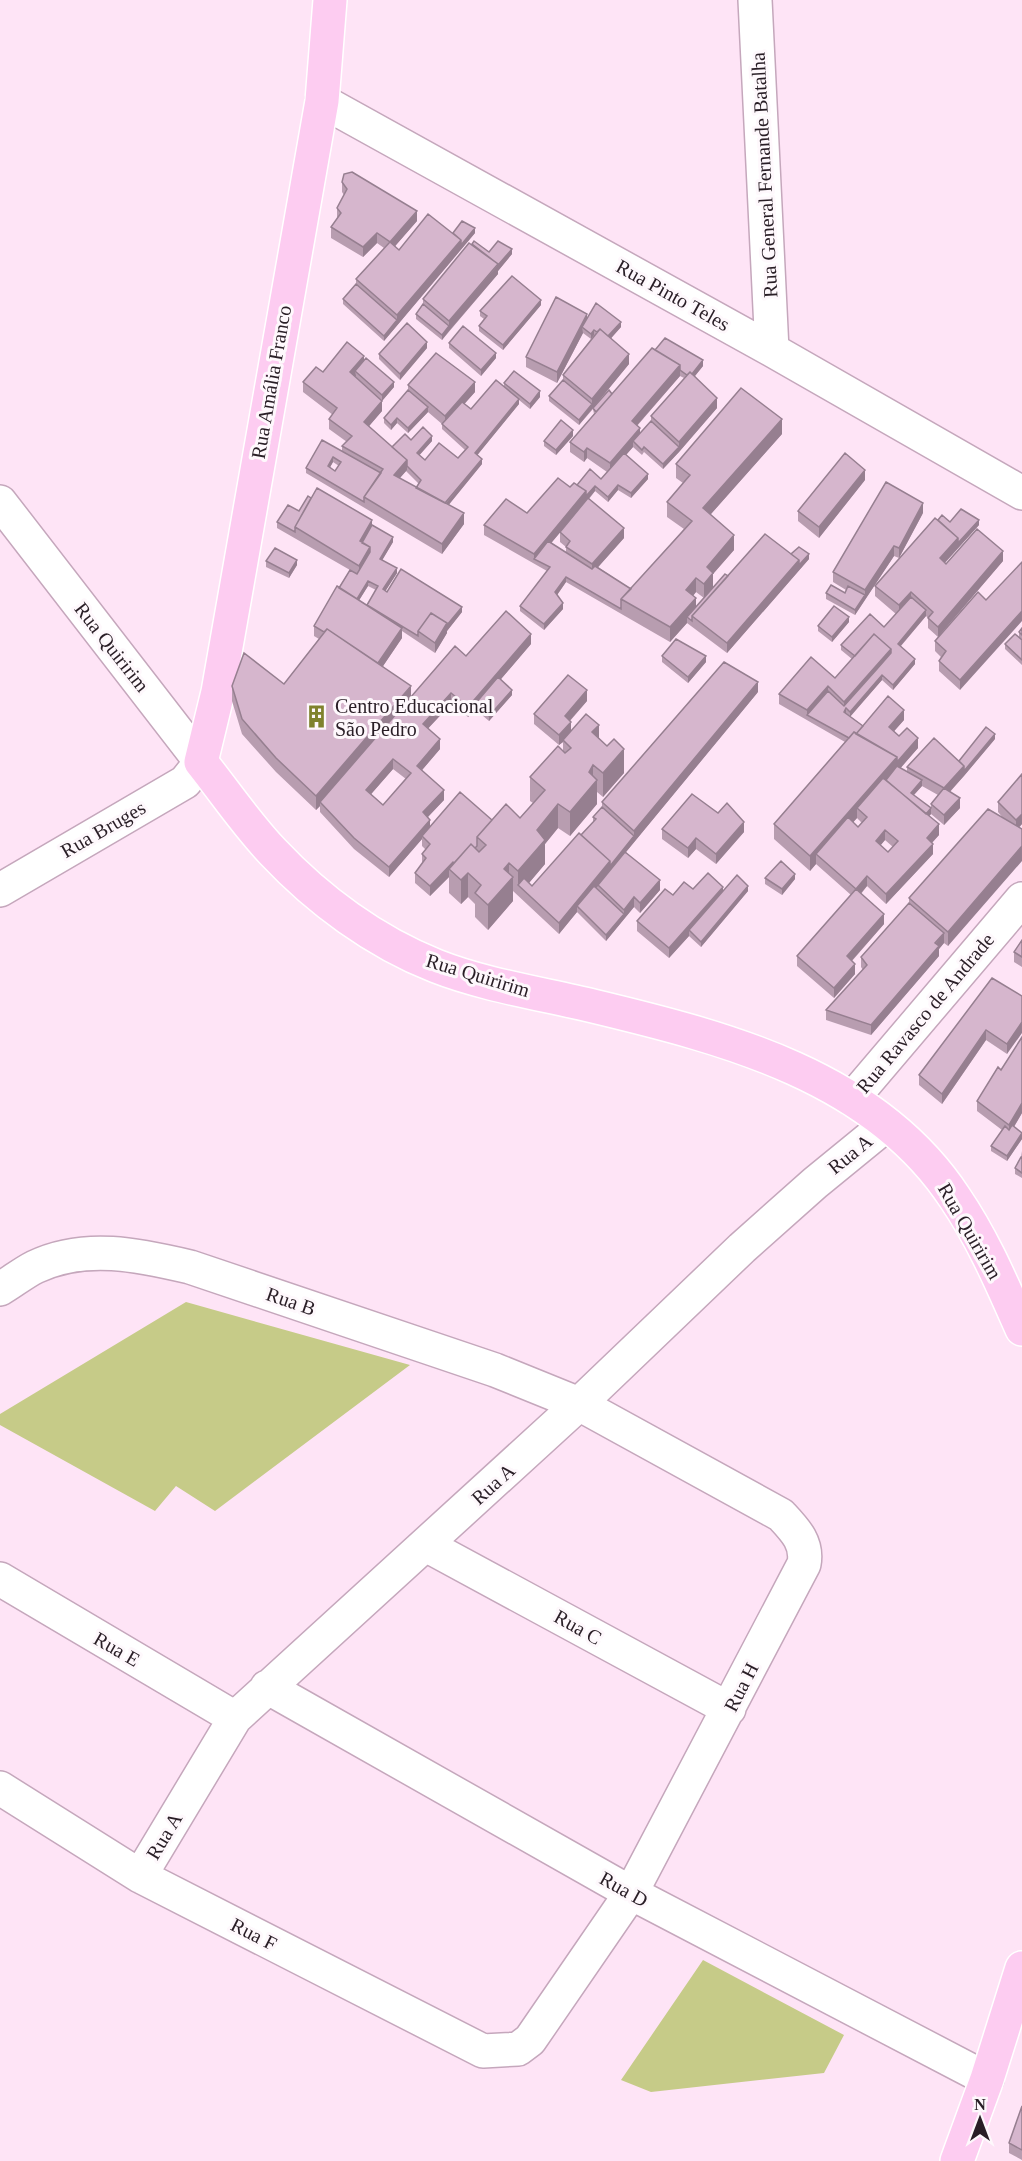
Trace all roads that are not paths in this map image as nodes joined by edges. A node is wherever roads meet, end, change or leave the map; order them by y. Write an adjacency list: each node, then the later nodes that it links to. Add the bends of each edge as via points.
1 (330, 0): 3 (main road, Rua Amália Franco)
2 (755, 0): 4 (street, Rua General Fernande Batalha)
3 (322, 101): 4 (street, Rua Pinto Teles); 7 (main road, Rua Amália Franco, via 218,692)
4 (772, 350): 5 (street, Rua Pinto Teles)
5 (1022, 493)
6 (0, 502): 7 (street, Rua Quiririm)
7 (201, 762): 8 (street, Rua Bruges, via 185,782); 10 (main road, Rua Quiririm, via 272,851 340,912 384,940 436,966 742,1045)
8 (0, 890)
9 (1022, 899): 10 (street, Rua Ravasco de Andrade)
10 (852, 1099): 11 (main road, Rua Quiririm)
11 (886, 1125): 13 (main road, Rua Quiririm, via 923,1158 955,1197 989,1257); 14 (street, Rua A, via 742,1248)
12 (0, 1289): 14 (street, Rua B, via 36,1266 84,1252 138,1255 190,1267 495,1370)
13 (1022, 1329)
14 (579, 1404): 15 (street, Rua A); 18 (street, Rua H, via 781,1515 798,1533 806,1551 804,1564)
15 (426, 1545): 17 (street, Rua A); 18 (street, Rua C)
16 (0, 1579): 19 (street, Rua E)
17 (267, 1687): 19 (street, Rua A); 22 (street, Rua D)
18 (729, 1709): 22 (street, Rua H)
19 (235, 1718): 21 (street, Rua A)
20 (0, 1788): 21 (street, Rua F)
21 (141, 1876): 24 (street, Rua F, via 483,2051)
22 (631, 1893): 24 (street, Rua H, via 530,2040); 25 (street, Rua D)
23 (1022, 1968): 25 (main road)
24 (518, 2049)
25 (987, 2079): 26 (main road)
26 (957, 2161)

